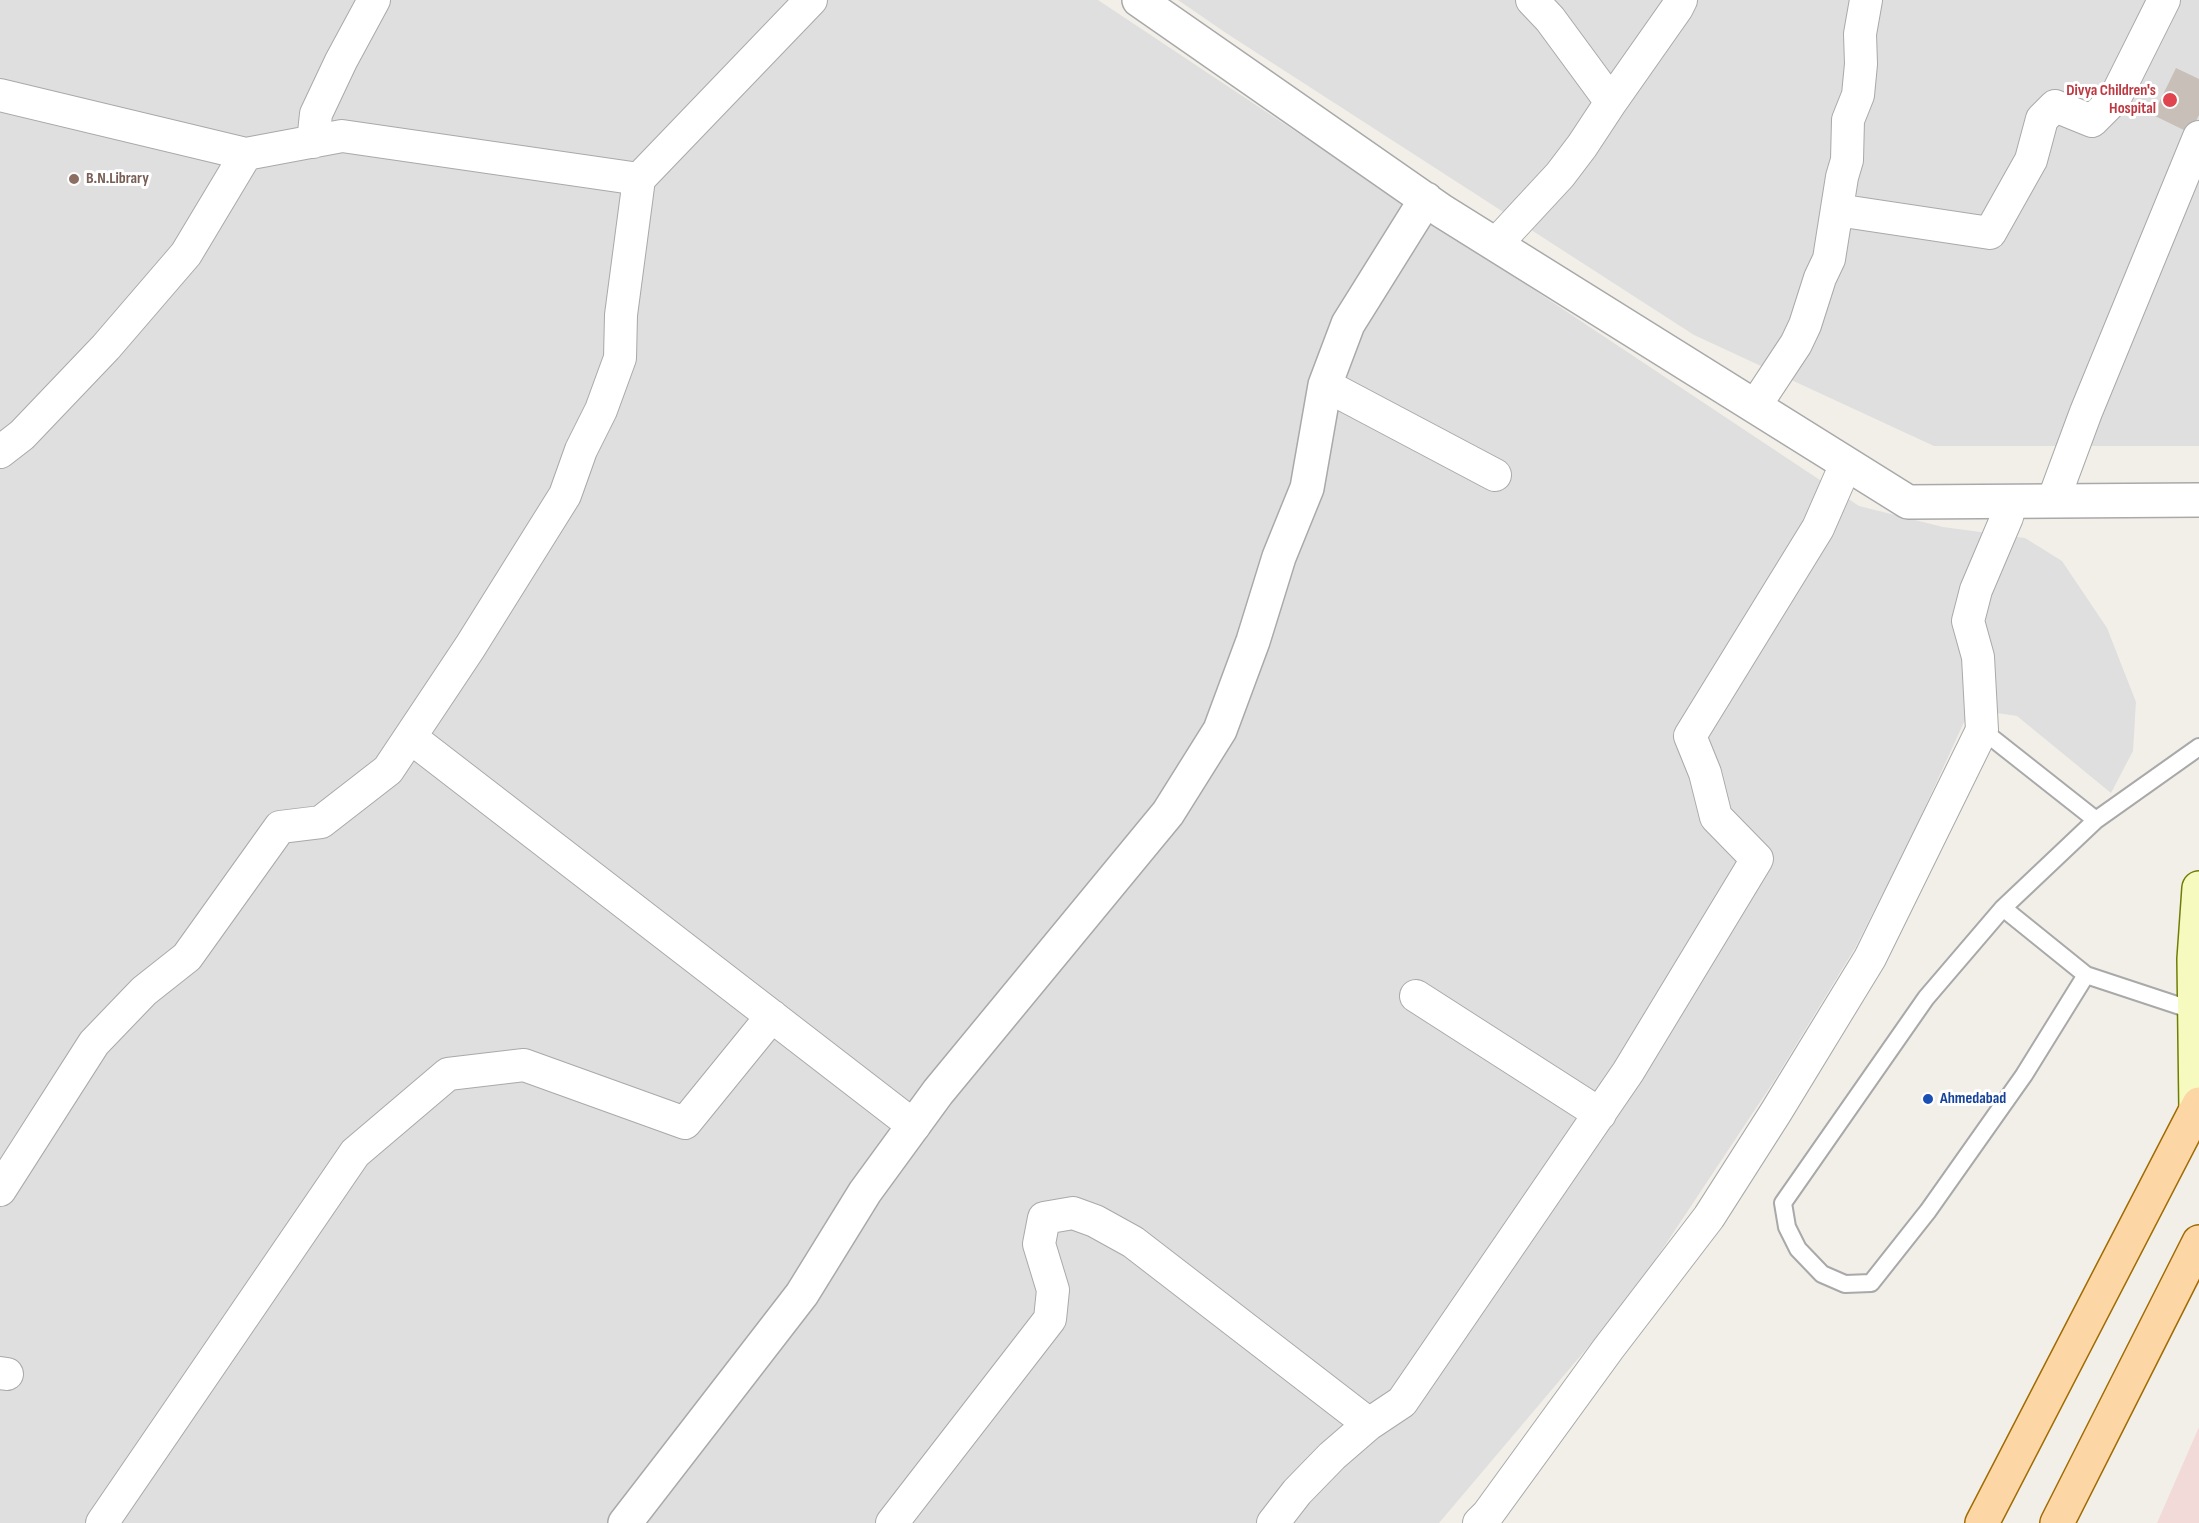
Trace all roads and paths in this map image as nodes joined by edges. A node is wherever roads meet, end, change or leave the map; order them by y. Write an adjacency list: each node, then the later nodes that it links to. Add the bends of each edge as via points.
1 (374, 0): 11 (street, via 316,114)
2 (811, 0): 13 (street)
3 (1139, 0): 14 (street)
4 (1532, 0): 9 (street)
5 (1681, 0): 9 (street)
6 (1866, 0): 15 (street, via 1860,34 1858,95 1848,120)
7 (2164, 0): 15 (street, via 2115,98 2092,121 2055,106 2043,118 2031,159 1990,233)
8 (0, 94): 12 (street)
9 (1611, 102): 16 (street, via 1560,175)
10 (2199, 137): 24 (street, via 2086,412)
11 (313, 141): 12 (street); 13 (street, via 342,136)
12 (246, 154): 19 (street, via 186,254 106,347 22,435)
13 (639, 179): 26 (street, via 621,315 620,358 602,410 581,450 565,495)
14 (1426, 199): 16 (street); 17 (street, via 1348,324)
15 (1837, 210): 18 (street, via 1829,259 1806,325)
16 (1496, 244): 18 (street)
17 (1325, 385): 21 (street); 37 (street, via 1307,488 1279,557 1220,730 1168,813)
18 (1755, 406): 20 (street)
19 (0, 452)
20 (1846, 464): 23 (street, via 1908,502); 36 (street, via 1818,528 1690,736 1716,817 1757,859)
21 (1495, 475)
22 (2199, 500): 24 (street)
23 (2011, 501): 24 (street); 25 (street, via 1968,621 1978,657)
24 (2054, 501)
25 (1982, 730): 28 (lane); 45 (street, via 1870,958 1776,1112 1709,1216)
26 (410, 737): 34 (street); 38 (street, via 388,770 321,822 280,827 187,957 144,991 94,1043)
27 (2199, 747): 28 (lane)
28 (2096, 820): 30 (lane)
29 (2199, 888): 33 (main road)
30 (2003, 908): 31 (lane); 31 (lane, via 1926,998 1783,1203 1798,1249 1822,1274 1845,1284 1871,1282 1928,1211 2024,1076)
31 (2086, 975): 33 (lane)
32 (1416, 996): 36 (street)
33 (2195, 1011): 35 (main road)
34 (772, 1016): 37 (street); 41 (street, via 685,1122 524,1065 448,1074 356,1154)
35 (2198, 1107): 46 (main road)
36 (1600, 1114): 40 (street, via 1402,1402)
37 (914, 1126): 42 (street, via 865,1192 802,1294)
38 (0, 1191)
39 (2199, 1242): 47 (main road)
40 (1369, 1424): 43 (street, via 1133,1242 1073,1213 1044,1218 1039,1244 1053,1290 1050,1319); 44 (street, via 1332,1456)
41 (102, 1523)
42 (625, 1523)
43 (892, 1523)
44 (1273, 1523)
45 (1479, 1523)
46 (1982, 1523)
47 (2057, 1523)

